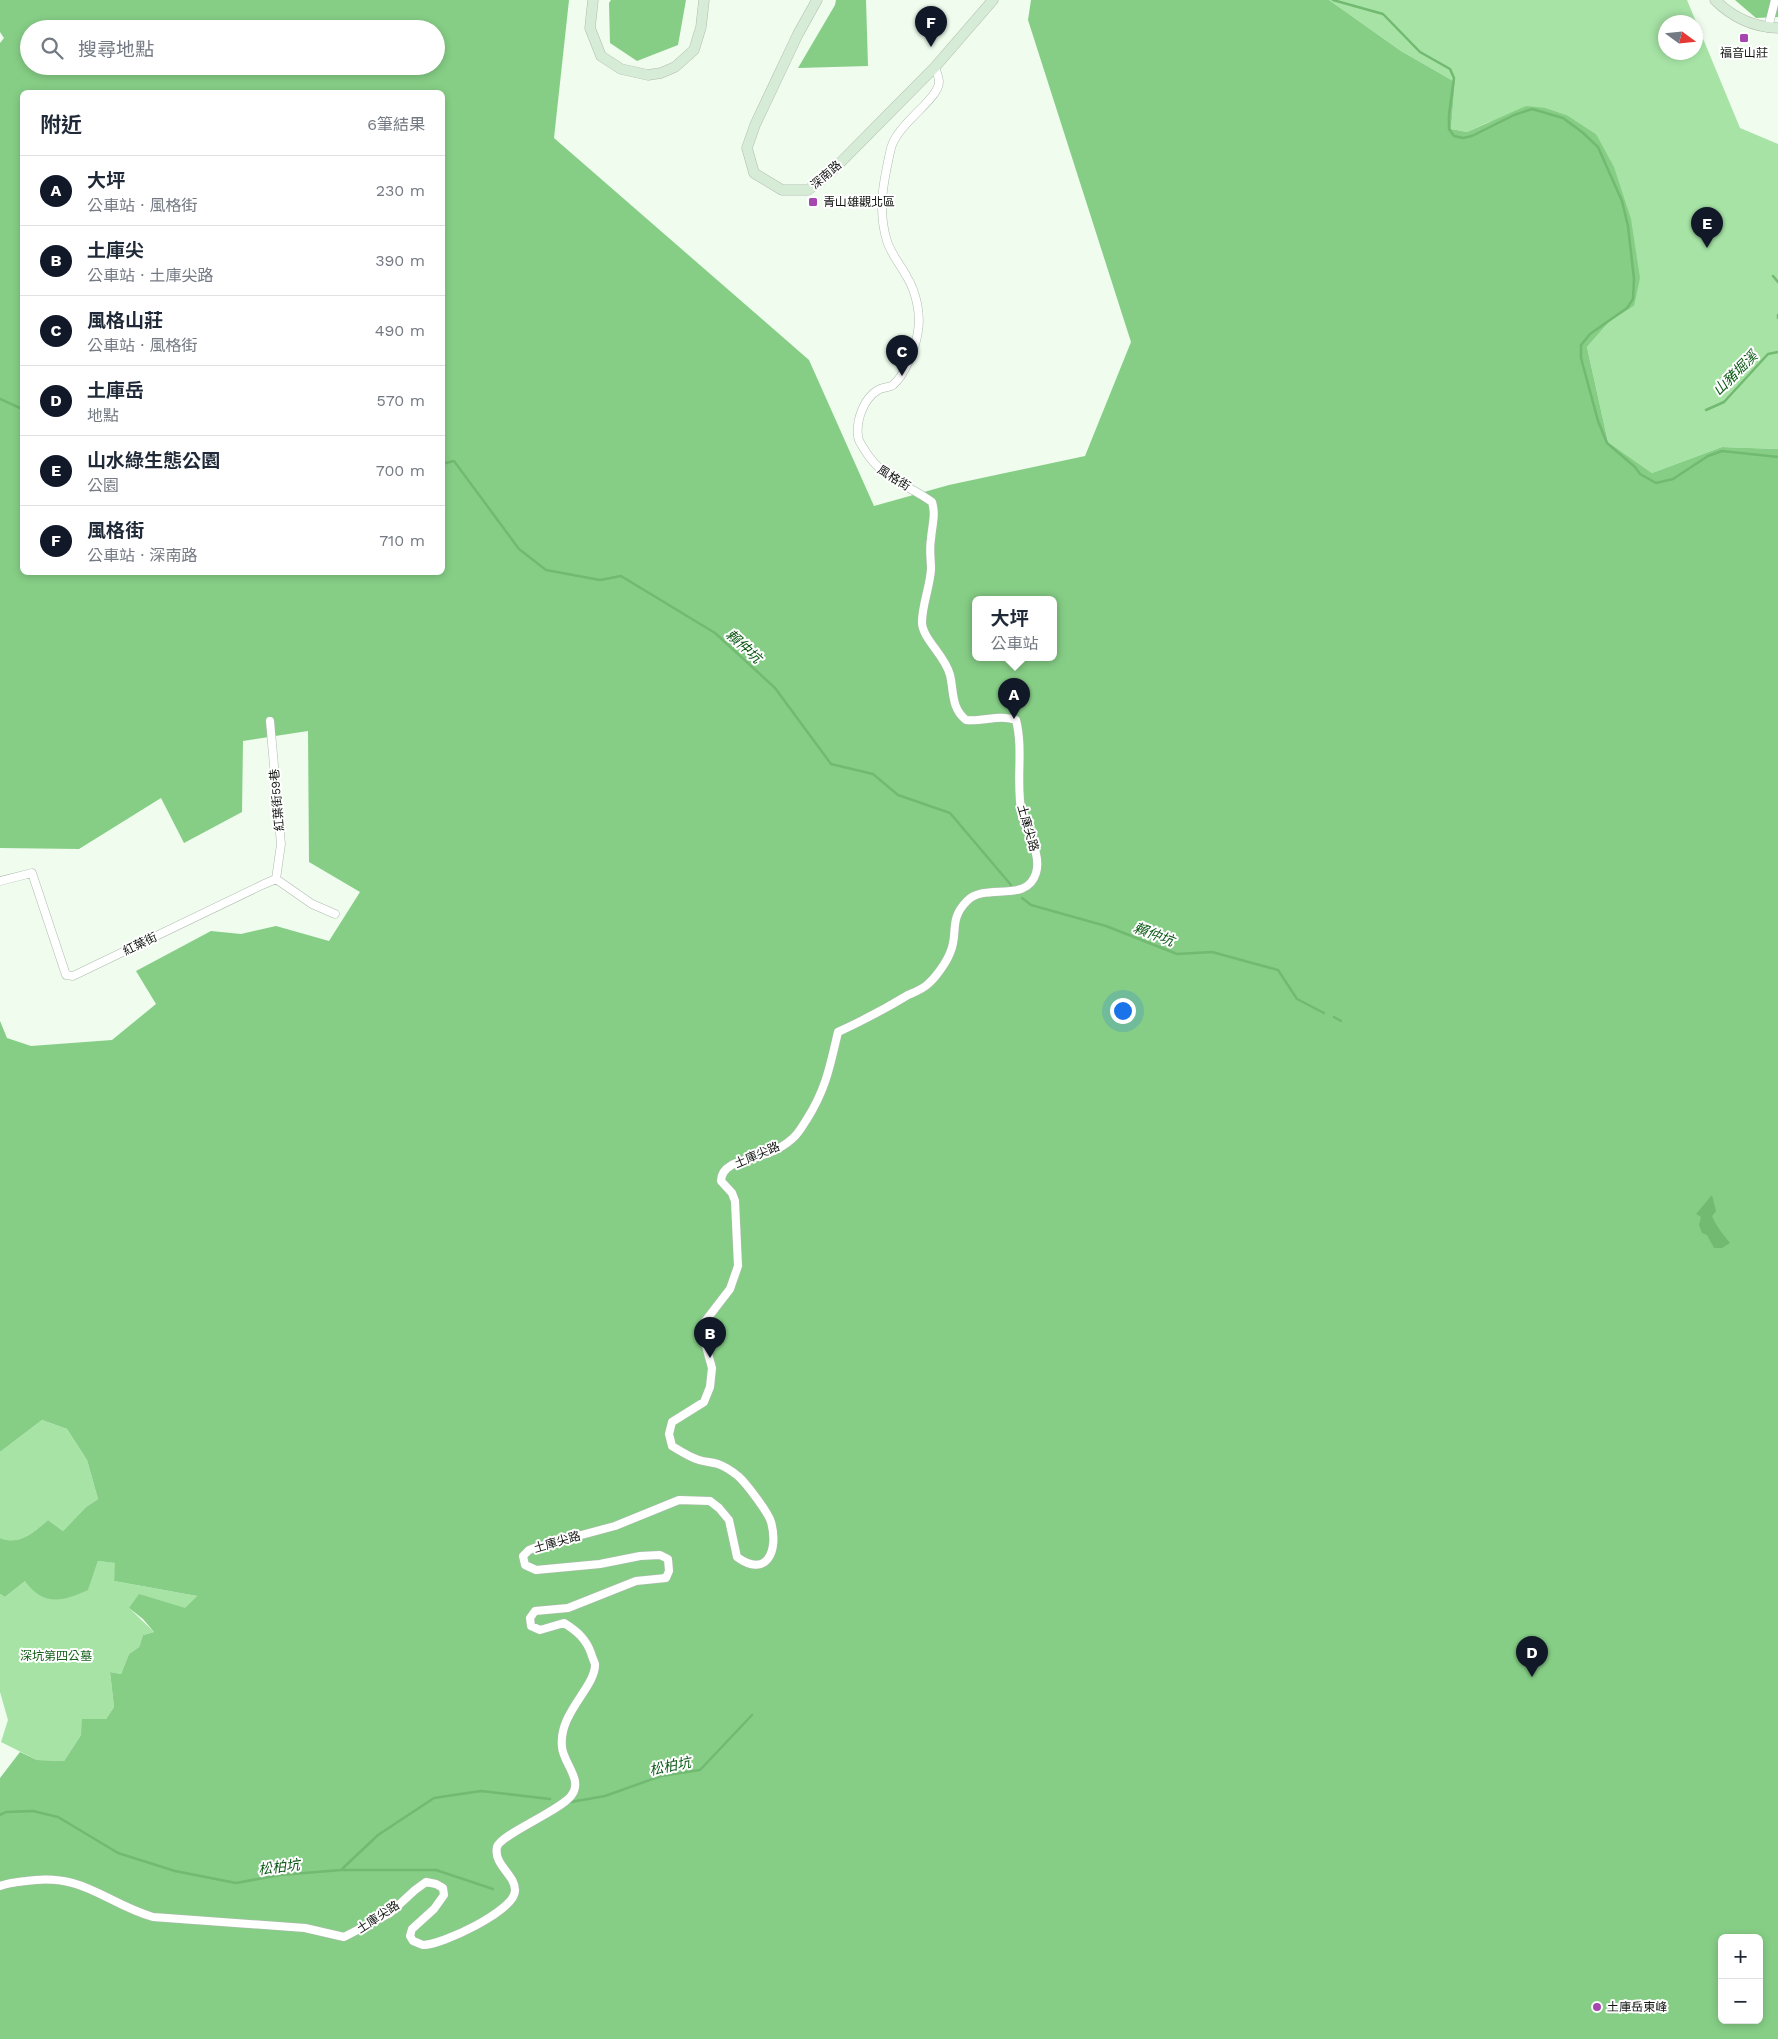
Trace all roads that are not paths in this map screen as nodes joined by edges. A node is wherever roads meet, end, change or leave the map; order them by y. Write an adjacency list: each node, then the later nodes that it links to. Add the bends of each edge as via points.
1 (592, 0): 2 (main road, via 590,28 601,56 621,69 648,75 675,67 694,50)
2 (704, 0)
3 (817, 0): 8 (main road, 深南路, via 798,34 747,148 754,174 782,190 808,190 829,174)
4 (993, 0): 8 (main road, 深南路)
5 (1715, 0): 7 (main road, via 1737,18)
6 (1776, 0): 7 (street)
7 (1773, 28)
8 (935, 67): 9 (street, 風格街, via 939,82 936,91 894,139 881,202 886,240 911,285 918,309 916,346 892,386 878,390 864,405 859,418 858,438 873,464 884,474 932,502 935,512 930,542 931,570 923,631 946,663 959,714 966,720 1008,717)
9 (1016, 720): 14 (street, 土庫尖路, via 1020,734 1022,817 1036,855 1037,872 1031,882 1015,892 978,893 969,899 955,918 951,952 928,984 838,1032 823,1089 793,1138 764,1155 724,1170 721,1176 735,1201 738,1266 730,1289 703,1324 702,1332 712,1368 704,1402 672,1422 669,1434 672,1446 684,1454 719,1464 738,1476 771,1521 774,1547 771,1556 758,1564 746,1564 737,1557 729,1520 719,1508 710,1501 679,1500 615,1526 536,1547 523,1556 526,1565 536,1570 660,1555 668,1559 669,1571 666,1578 636,1581 568,1608 535,1611 530,1618 531,1626 540,1630 564,1623 573,1628 583,1637 595,1663 594,1674 566,1720 562,1734 561,1748 575,1779 571,1796 548,1814 503,1838 497,1847 498,1860 514,1882 513,1898 490,1918 470,1929 444,1941 424,1944 413,1941 410,1936 412,1929 444,1895 443,1888 426,1882 390,1913 344,1938 305,1928 153,1917 78,1883 54,1879)
10 (270, 721): 11 (street, 紅葉街59巷, via 280,844)
11 (276, 879): 12 (street, 紅葉街, via 73,976 66,975 32,874); 13 (street, via 312,904)
12 (0, 881)
13 (335, 914)
14 (0, 1886)

